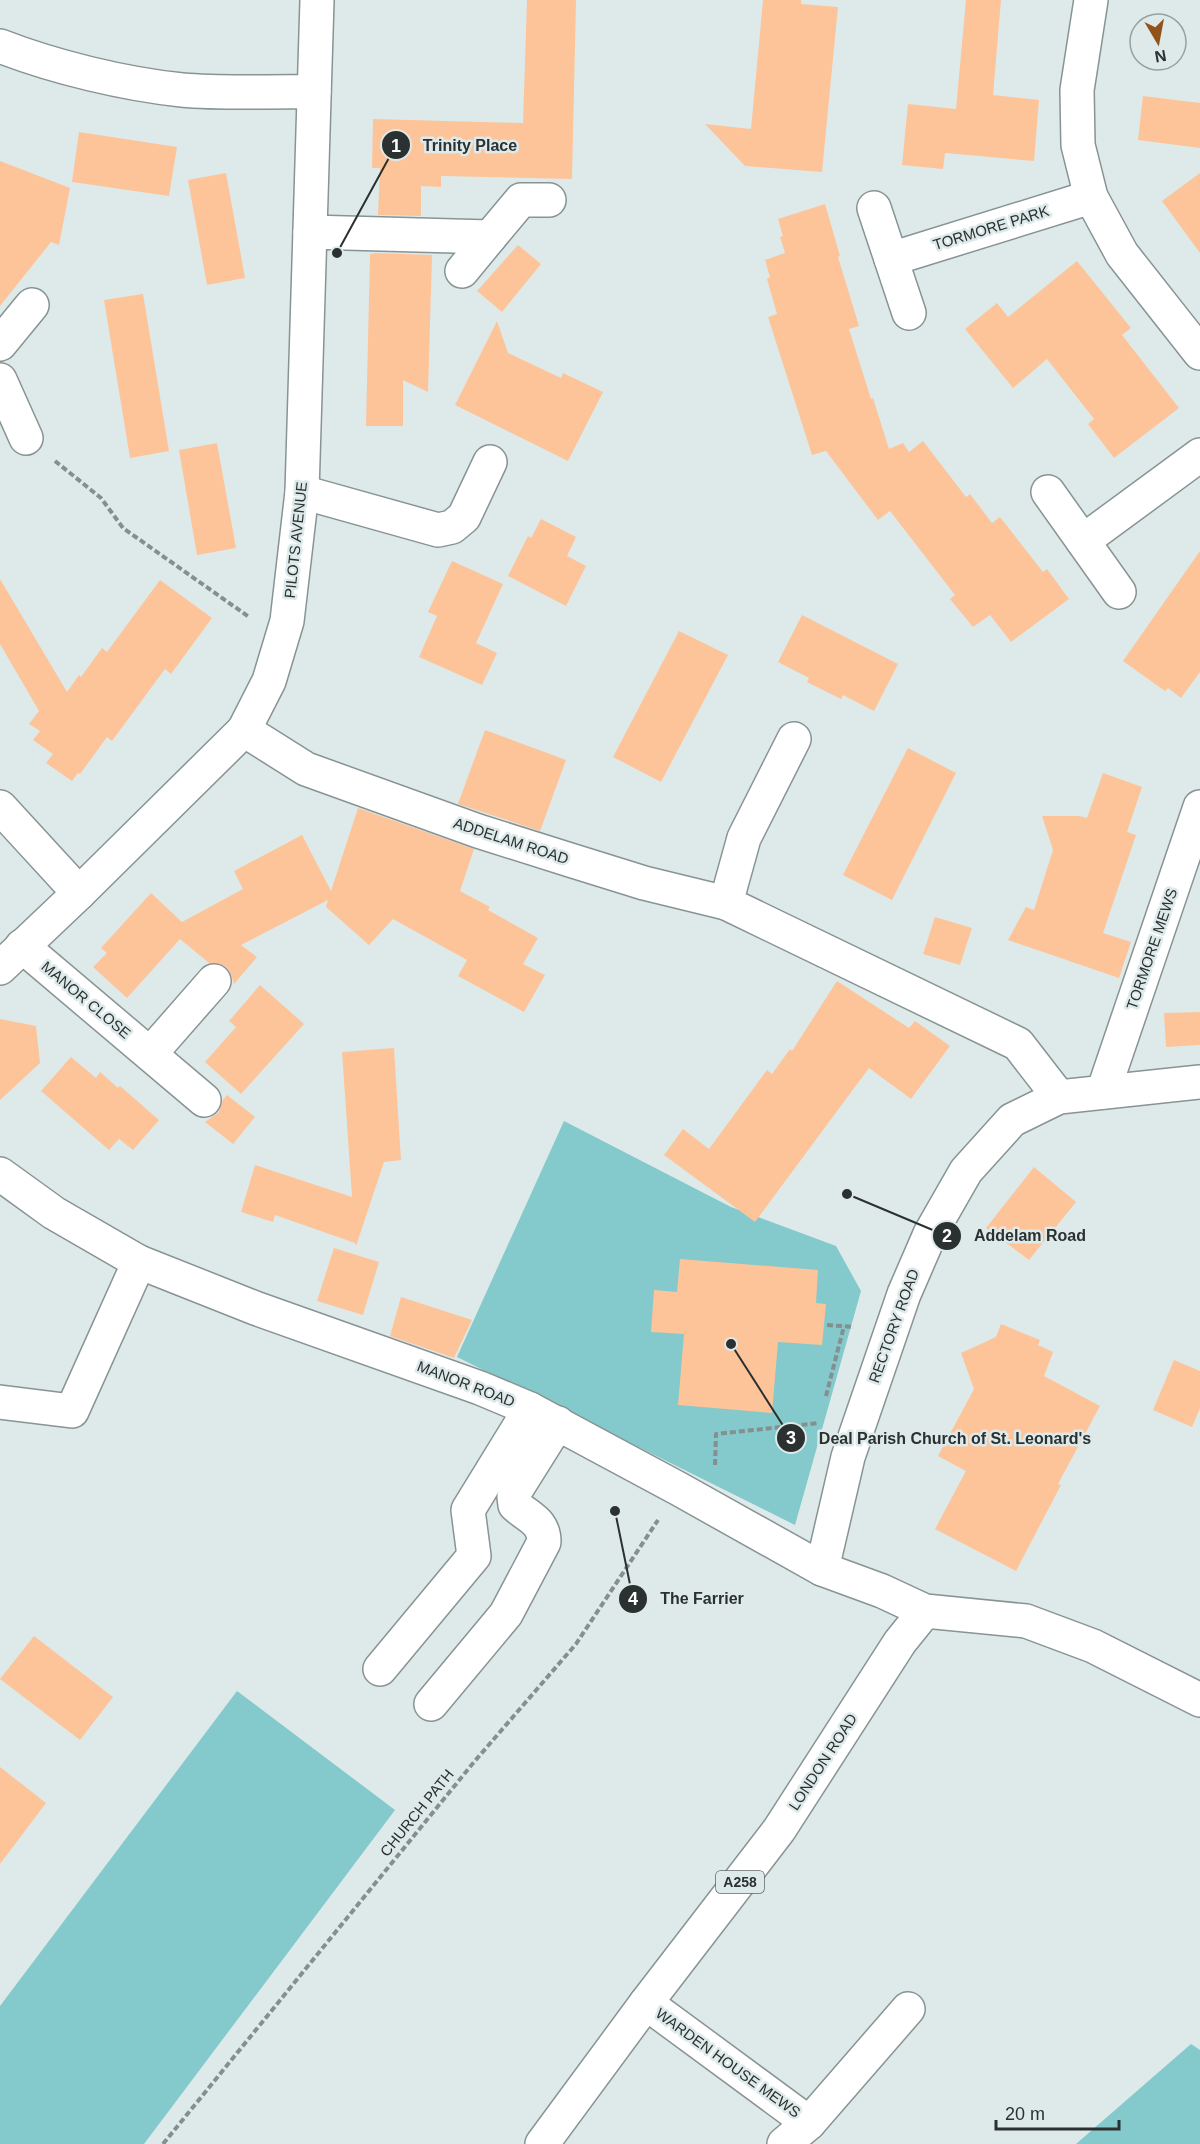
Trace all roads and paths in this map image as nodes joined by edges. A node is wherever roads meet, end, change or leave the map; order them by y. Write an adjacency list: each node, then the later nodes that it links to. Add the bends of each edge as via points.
1 (317, 0): 4 (street, PILOTS AVENUE)
2 (1091, 0): 5 (street, via 1077,90 1078,145)
3 (0, 46): 4 (street, via 140,84 183,90)
4 (314, 92): 8 (street, PILOTS AVENUE)
5 (1091, 197): 10 (street, TORMORE PARK); 15 (street, via 1122,254)
6 (549, 200): 9 (street, via 521,200)
7 (874, 208): 10 (street)
8 (310, 232): 9 (street); 20 (street, PILOTS AVENUE)
9 (490, 237): 11 (street)
10 (891, 259): 13 (street)
11 (462, 271)
12 (32, 305): 14 (street)
13 (909, 313)
14 (0, 344)
15 (1200, 353)
16 (0, 380): 17 (street)
17 (26, 438): 24 (path, via 101,498 123,528)
18 (1200, 454): 22 (street)
19 (490, 462): 20 (street, via 464,517 452,527 438,530)
20 (302, 492): 24 (street, PILOTS AVENUE, via 287,621)
21 (1048, 492): 22 (street)
22 (1083, 540): 23 (street)
23 (1119, 592)
24 (281, 640): 25 (street, PILOTS AVENUE, via 269,681)
25 (244, 730): 29 (street, PILOTS AVENUE); 30 (street, ADDELAM ROAD, via 306,769 529,847 644,883)
26 (794, 740): 30 (street, via 744,838)
27 (0, 807): 29 (street)
28 (1200, 807): 35 (street, TORMORE MEWS)
29 (79, 893): 31 (street, PILOTS AVENUE)
30 (726, 903): 36 (street, ADDELAM ROAD, via 1018,1044)
31 (11, 957): 33 (street, MANOR CLOSE)
32 (214, 981): 33 (street)
33 (150, 1054): 37 (street, MANOR CLOSE)
34 (1200, 1082): 35 (street, RECTORY ROAD)
35 (1103, 1092): 36 (street, RECTORY ROAD)
36 (1059, 1097): 49 (street, RECTORY ROAD, via 1012,1120 966,1171 930,1234 904,1293 848,1457)
37 (204, 1100)
38 (0, 1174): 39 (street, MANOR ROAD, via 54,1213)
39 (139, 1262): 41 (street, via 85,1418); 44 (street, MANOR ROAD, via 480,1388)
40 (844, 1326): 42 (path)
41 (0, 1402)
42 (824, 1402)
43 (822, 1412): 45 (path)
44 (544, 1416): 47 (street, MANOR ROAD); 51 (street, via 468,1510 474,1556); 53 (street, via 514,1497 515,1505 538,1523 544,1532 544,1542 507,1614)
45 (819, 1423): 46 (path); 48 (path, via 716,1434)
46 (816, 1434)
47 (679, 1489): 48 (street, MANOR ROAD); 57 (path, CHURCH PATH, via 576,1644 474,1762)
48 (713, 1507): 49 (street, MANOR ROAD)
49 (822, 1569): 50 (street, MANOR ROAD)
50 (925, 1611): 52 (street, via 1026,1621 1093,1646); 54 (street, LONDON ROAD / A258, via 900,1642 779,1830)
51 (380, 1669)
52 (1200, 1700)
53 (431, 1704)
54 (646, 2003): 56 (street, WARDEN HOUSE MEWS); 58 (street, LONDON ROAD / A258)
55 (908, 2009): 56 (street, WARDEN HOUSE MEWS)
56 (809, 2123): 59 (street, WARDEN HOUSE MEWS)
57 (163, 2144)
58 (542, 2144)
59 (784, 2144)

